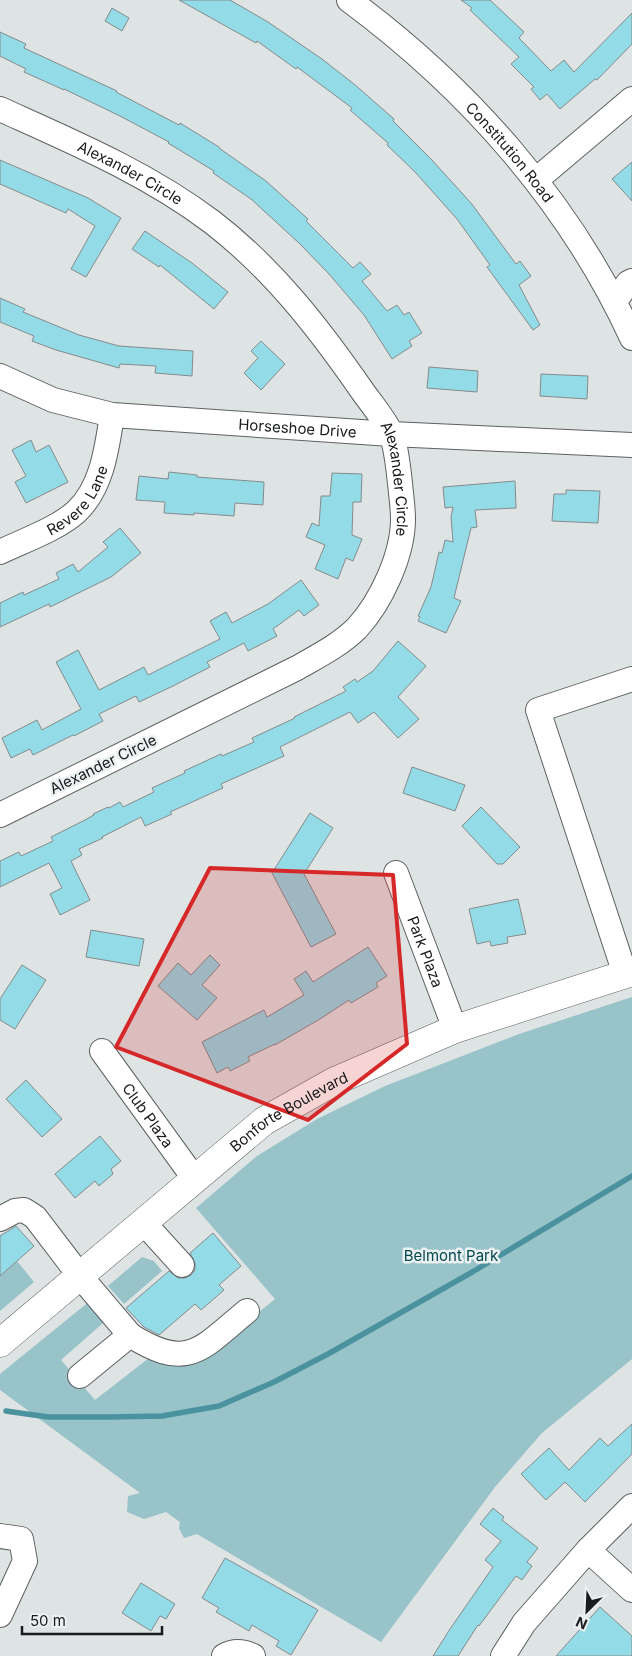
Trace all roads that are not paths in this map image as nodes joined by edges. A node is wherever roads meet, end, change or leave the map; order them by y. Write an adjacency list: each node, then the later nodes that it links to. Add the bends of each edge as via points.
1 (349, 0): 4 (street, Constitution Road, via 449,84)
2 (632, 99): 4 (street)
3 (0, 109): 10 (street, Alexander Circle, via 108,158 162,188 212,222 258,261 293,298 332,346)
4 (536, 180): 6 (street, Constitution Road)
5 (632, 281): 6 (street, via 628,283)
6 (623, 299): 7 (street, Constitution Road)
7 (632, 338)
8 (0, 376): 9 (street, Horseshoe Drive, via 53,400)
9 (112, 415): 10 (street, Horseshoe Drive); 12 (street, Revere Lane, via 106,455 82,505 55,526)
10 (391, 434): 11 (street, Horseshoe Drive); 14 (street, Alexander Circle, via 398,463 403,520 398,552 383,591 357,628 336,646 297,668)
11 (632, 446)
12 (0, 552)
13 (632, 679): 16 (street, via 538,710)
14 (0, 815)
15 (396, 873): 17 (street, Park Plaza)
16 (628, 973): 17 (main road, Bonforte Boulevard)
17 (455, 1029): 19 (main road, Bonforte Boulevard, via 335,1081 264,1120)
18 (102, 1052): 19 (street, Club Plaza)
19 (194, 1178): 21 (main road, Bonforte Boulevard)
20 (0, 1219): 23 (street, via 24,1210 35,1217)
21 (143, 1222): 22 (street); 23 (main road, Bonforte Boulevard)
22 (182, 1265)
23 (80, 1276): 25 (street); 26 (main road, Bonforte Boulevard)
24 (247, 1311): 25 (street, via 203,1347 189,1354 174,1355 160,1351)
25 (130, 1335): 27 (street)
26 (0, 1343)
27 (80, 1376)
28 (632, 1506): 30 (street)
29 (0, 1536): 32 (street, via 21,1538 25,1561)
30 (588, 1550): 31 (street); 35 (street, via 524,1623)
31 (632, 1590)
32 (0, 1615)
33 (224, 1656): 34 (street, via 241,1652)
34 (253, 1656)
35 (503, 1656)

